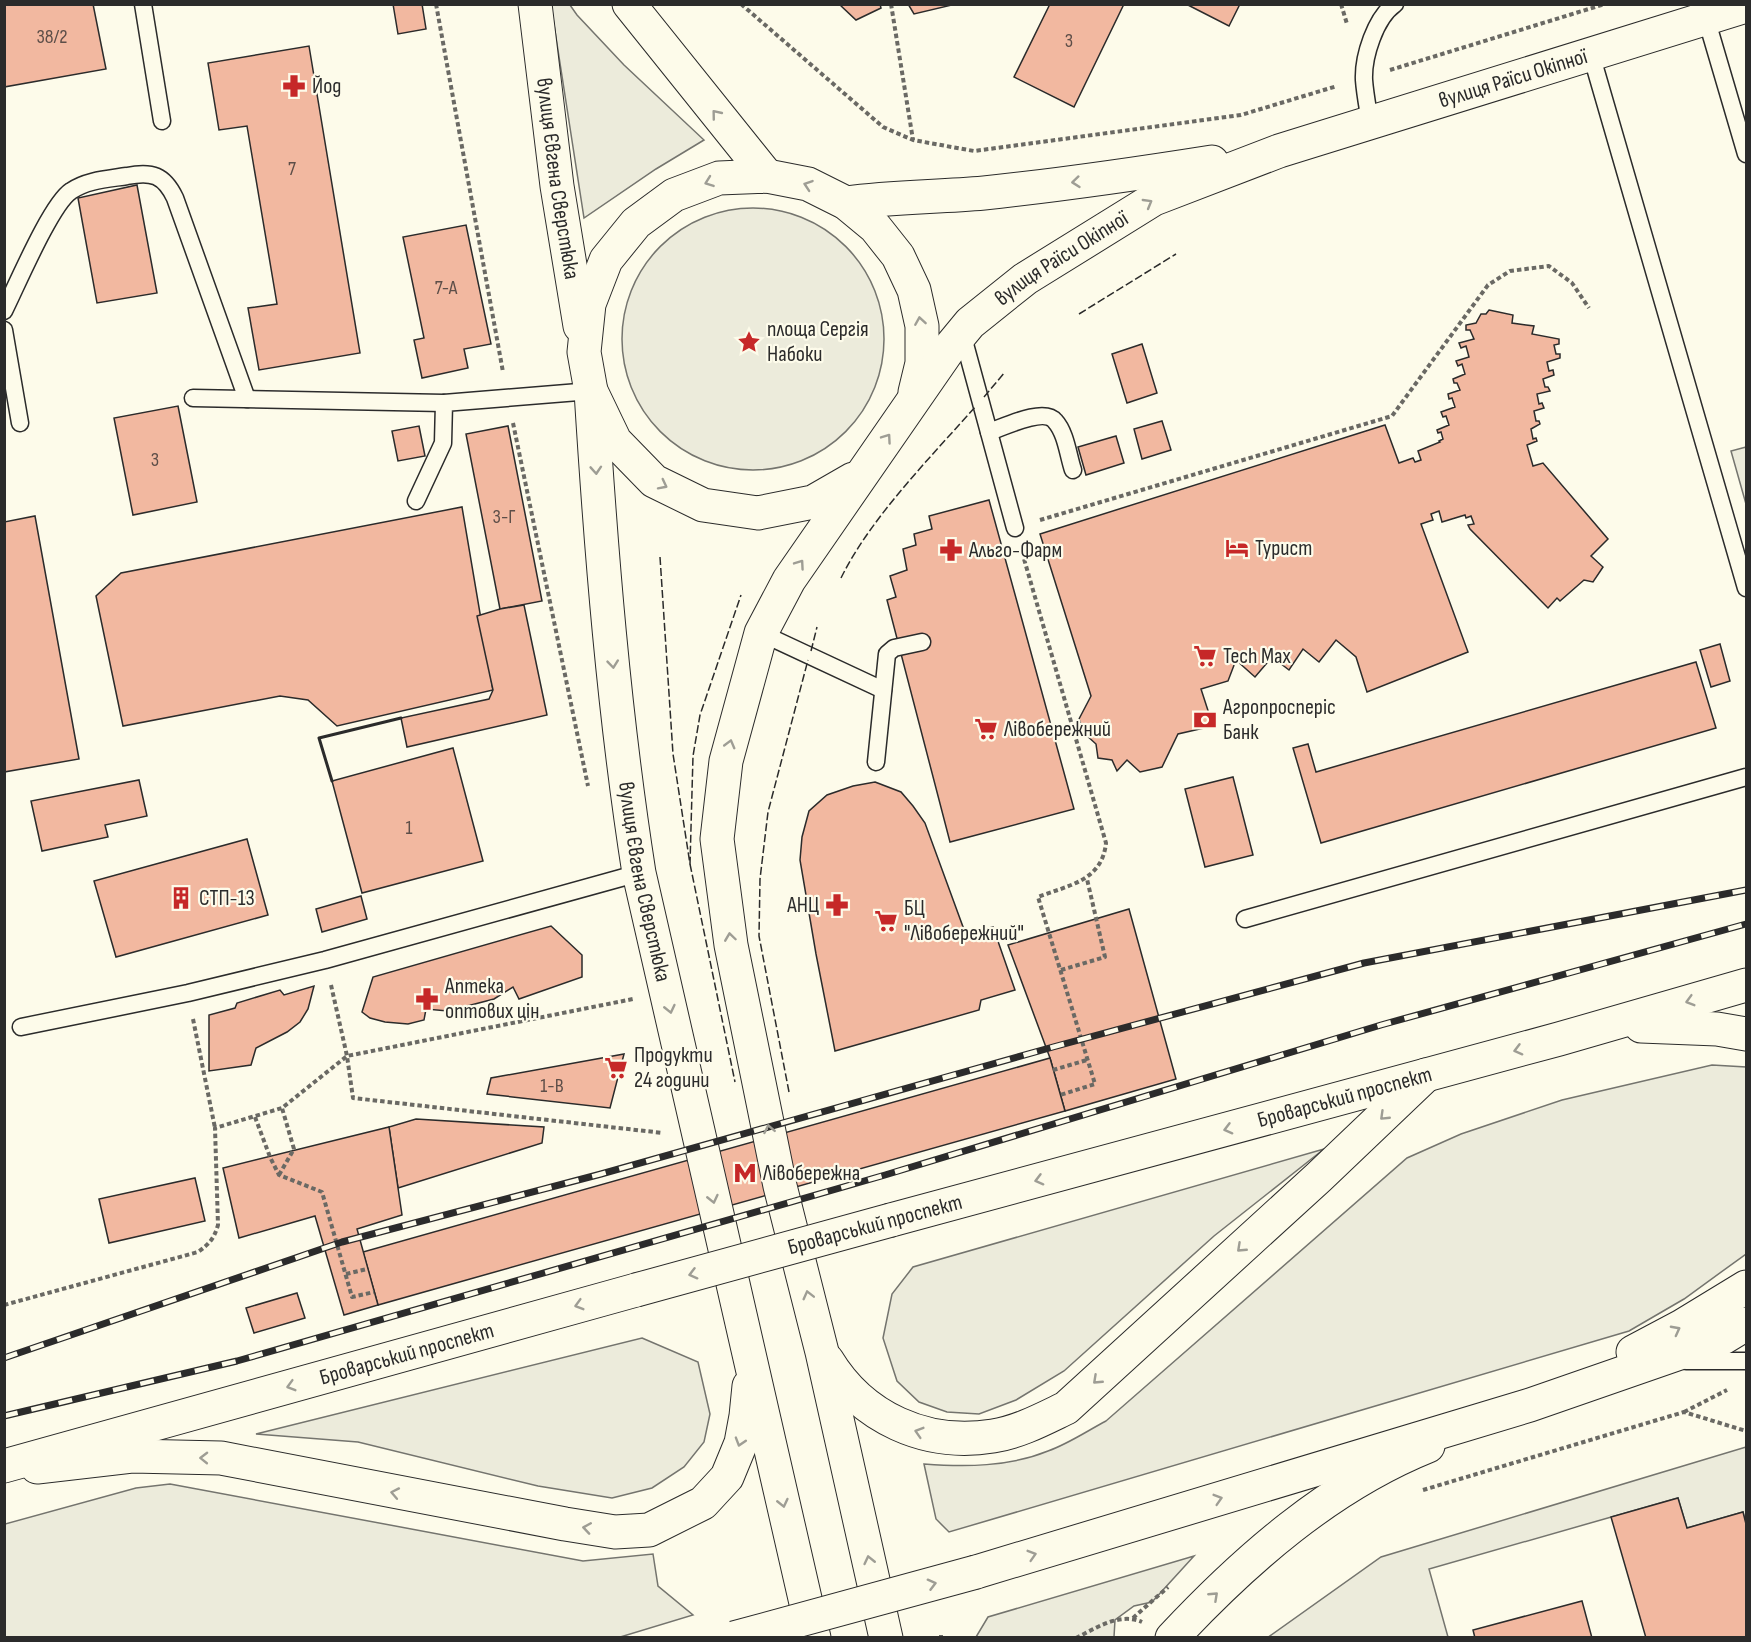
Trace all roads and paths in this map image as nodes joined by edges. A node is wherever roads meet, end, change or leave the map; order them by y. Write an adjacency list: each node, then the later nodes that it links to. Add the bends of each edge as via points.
1 (143, 4): 13 (lane)
2 (436, 4): 20 (path)
3 (535, 4): 25 (main road, вулиця Євгена Сверстюка, via 557,186)
4 (629, 4): 18 (main road, one-way to 4)
5 (741, 4): 15 (path, via 883,127)
6 (891, 4): 15 (path)
7 (1395, 4): 12 (lane, via 1371,37)
8 (1605, 4): 12 (path)
9 (1746, 6): 10 (main road, вулиця Раїси Окіпної)
10 (1706, 18): 11 (main road, вулиця Раїси Окіпної); 17 (lane)
11 (1591, 54): 14 (main road, вулиця Раїси Окіпної); 37 (lane)
12 (1364, 78): 14 (lane); 15 (path, via 1241,115 974,151)
13 (162, 121)
14 (1370, 122): 16 (main road, вулиця Раїси Окіпної)
15 (913, 140)
16 (1279, 151): 19 (main road, вулиця Раїси Окіпної, one-way to 19, via 1089,181); 24 (main road, вулиця Раїси Окіпної, one-way to 16, via 1025,279 1154,199)
17 (1746, 154)
18 (767, 176): 19 (main road, one-way to 18, via 808,184); 25 (main road, one-way to 25, via 719,178 674,195 636,223 606,260 589,304)
19 (846, 203): 29 (main road, one-way to 19, via 922,363 922,326 914,290 898,256 875,227)
20 (472, 205)
21 (1589, 308): 36 (path, via 1572,283 1549,266 1510,271 1488,285 1392,416)
22 (4, 311): 28 (lane, via 62,198 86,183 136,174 154,175 168,183 175,198)
23 (4, 330): 31 (lane)
24 (962, 333): 29 (main road, вулиця Раїси Окіпної); 32 (lane)
25 (584, 352): 26 (main road)
26 (591, 391): 30 (lane); 34 (main road, one-way to 34, via 615,441 654,481 704,506 758,513 813,502); 43 (main road, вулиця Євгена Сверстюка, one-way to 43, via 599,524 626,793)
27 (192, 398): 28 (lane)
28 (247, 399): 30 (lane)
29 (914, 400): 34 (main road, one-way to 29)
30 (444, 403): 35 (lane, via 442,443)
31 (20, 423)
32 (989, 432): 33 (lane, via 1038,416 1050,416 1061,432); 36 (lane)
33 (1073, 470)
34 (861, 475): 38 (main road, one-way to 34, via 789,580)
35 (416, 501)
36 (1015, 528): 44 (path, via 1104,831 1104,855)
37 (1746, 588)
38 (761, 633): 40 (lane); 70 (main road, one-way to 38, via 780,1186 731,945 717,839 726,761)
39 (922, 642): 40 (lane, via 890,650 885,659)
40 (883, 690): 41 (lane)
41 (876, 762)
42 (1746, 777): 45 (lane)
43 (639, 873): 46 (lane); 73 (main road, вулиця Євгена Сверстюка, one-way to 73)
44 (1087, 879): 47 (path, via 1105,957); 47 (path, via 1038,897)
45 (1245, 919)
46 (325, 960): 49 (lane); 54 (path)
47 (1061, 969): 55 (path)
48 (1746, 985): 52 (main road, Броварський проспект, one-way to 52)
49 (188, 993): 51 (lane); 61 (path)
50 (637, 998): 54 (path)
51 (21, 1028)
52 (1597, 1028): 53 (main road, via 1651,1025); 57 (main road, Броварський проспект, one-way to 57)
53 (1746, 1034)
54 (347, 1056): 59 (path); 62 (path, via 353,1098)
55 (1087, 1060): 56 (path); 58 (path, via 1095,1084)
56 (1053, 1070)
57 (1426, 1075): 70 (main road, one-way to 70, via 1066,1408 994,1436 944,1438 886,1420 855,1394); 78 (main road, Броварський проспект, one-way to 78, bridge)
58 (1060, 1095)
59 (282, 1108): 60 (path); 63 (path, via 294,1149)
60 (255, 1117): 61 (path); 63 (path)
61 (215, 1128): 68 (path, via 218,1225 208,1245 198,1252)
62 (671, 1134)
63 (279, 1175): 65 (path, via 321,1192)
64 (367, 1269): 65 (path)
65 (346, 1274): 67 (path, via 352,1297)
66 (1746, 1287): 75 (main road, one-way to 66, via 1682,1326)
67 (374, 1292)
68 (4, 1305)
69 (1746, 1324): 71 (main road, via 1722,1338)
70 (822, 1352): 86 (main road, one-way to 70)
71 (1661, 1360): 72 (lane); 75 (main road)
72 (1746, 1361)
73 (751, 1364): 79 (main road, one-way to 79, via 741,1443 727,1477 703,1503 649,1530 615,1532 565,1524 221,1458 132,1456); 85 (main road, вулиця Євгена Сверстюка, one-way to 85)
74 (1736, 1386): 76 (path)
75 (1530, 1405): 84 (main road, one-way to 75, bridge, via 976,1572); 88 (main road, one-way to 75, via 1290,1528 1349,1485 1415,1452)
76 (1684, 1412): 77 (path); 80 (path)
77 (1746, 1431)
78 (4, 1467)
79 (4, 1472)
80 (1414, 1493)
81 (1176, 1580): 82 (path)
82 (1133, 1618)
83 (1115, 1620): 87 (path)
84 (734, 1638)
85 (814, 1638)
86 (886, 1638)
87 (1076, 1638)
88 (1172, 1638)

